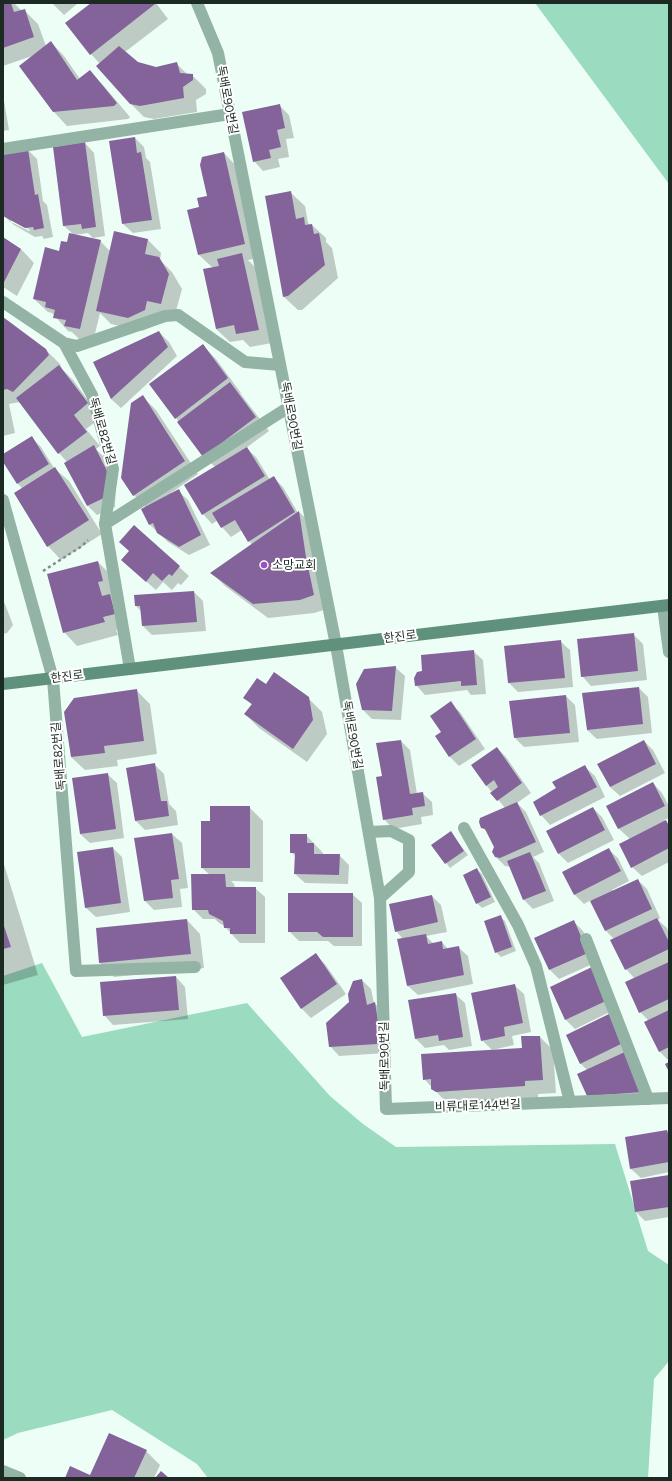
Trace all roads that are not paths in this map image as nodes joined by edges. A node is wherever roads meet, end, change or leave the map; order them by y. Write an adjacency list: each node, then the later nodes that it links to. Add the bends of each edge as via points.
1 (197, 3): 2 (street, 독배로90번길, via 218,53)
2 (230, 114): 3 (street); 6 (street, 독배로90번길)
3 (3, 149)
4 (3, 302): 5 (street, 독배로82번길)
5 (64, 343): 6 (street, 독배로90번길, via 77,346 165,316 178,315 245,362); 9 (street, 독배로82번길, via 92,396 114,468)
6 (280, 365): 7 (street, 독배로90번길)
7 (289, 407): 9 (street); 11 (street, 독배로90번길)
8 (3, 500): 14 (street, 독배로82번길)
9 (105, 524): 13 (street)
10 (666, 606): 11 (street, 한진로); 12 (street)
11 (336, 645): 13 (street, 한진로); 17 (street, 독배로90번길)
12 (669, 652)
13 (130, 669): 14 (street, 한진로)
14 (53, 679): 15 (street, 한진로); 20 (street, 독배로82번길, via 76,971)
15 (3, 684)
16 (464, 828): 23 (street, via 518,926 536,966)
17 (369, 832): 18 (street, 독배로90번길); 18 (street, via 391,831 408,840 409,872)
18 (380, 898): 24 (street, 독배로90번길)
19 (586, 939): 22 (street)
20 (195, 967)
21 (669, 1098): 22 (street, 비류대로144번길)
22 (648, 1099): 23 (street, 비류대로144번길)
23 (570, 1102): 24 (street, 비류대로144번길)
24 (386, 1109)
25 (3, 1471): 26 (street)
26 (20, 1478)

